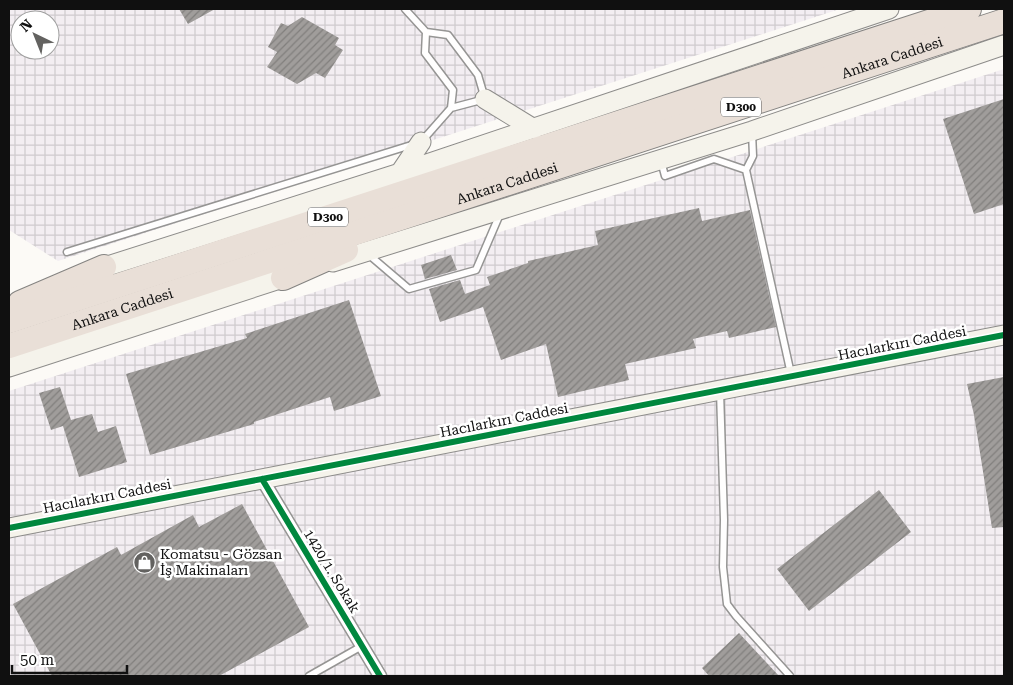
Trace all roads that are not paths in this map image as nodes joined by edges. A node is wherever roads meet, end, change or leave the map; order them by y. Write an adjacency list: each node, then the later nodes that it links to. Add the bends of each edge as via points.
1 (405, 9): 5 (lane)
2 (889, 9): 9 (main road)
3 (969, 9): 23 (highway, Ankara Caddesi / D300)
4 (1004, 22): 15 (highway, Ankara Caddesi / D300)
5 (426, 32): 7 (lane, via 448,35 478,75); 8 (lane, via 425,53 453,90)
6 (1004, 45): 10 (main road, Ankara Caddesi)
7 (485, 99): 8 (lane); 9 (main road)
8 (451, 108): 11 (lane)
9 (534, 129): 14 (main road)
10 (752, 131): 12 (main road, Ankara Caddesi); 13 (lane, via 753,156)
11 (421, 142): 14 (main road); 17 (lane)
12 (660, 158): 13 (lane, via 665,176 714,158); 16 (main road, Ankara Caddesi)
13 (746, 170): 27 (lane)
14 (400, 174): 19 (main road)
15 (478, 193): 20 (highway); 25 (highway, Ankara Caddesi / D300)
16 (501, 210): 18 (main road, Ankara Caddesi); 18 (lane, via 476,270 409,289)
17 (67, 252)
18 (365, 252): 20 (main road, Ankara Caddesi)
19 (104, 267): 21 (main road); 22 (highway)
20 (284, 278): 26 (main road, Ankara Caddesi)
21 (9, 298)
22 (9, 308)
23 (9, 321)
24 (1004, 335): 27 (main road, Hacılarkırı Caddesi)
25 (9, 346)
26 (9, 367)
27 (792, 377): 28 (main road, Hacılarkırı Caddesi)
28 (720, 391): 29 (main road, Hacılarkırı Caddesi); 34 (lane, via 723,567 728,604)
29 (262, 479): 30 (main road, Hacılarkırı Caddesi); 31 (street, 1420/1. Sokak)
30 (9, 528)
31 (362, 646): 32 (lane); 33 (street, 1420/1. Sokak)
32 (308, 676)
33 (380, 676)
34 (790, 676)

